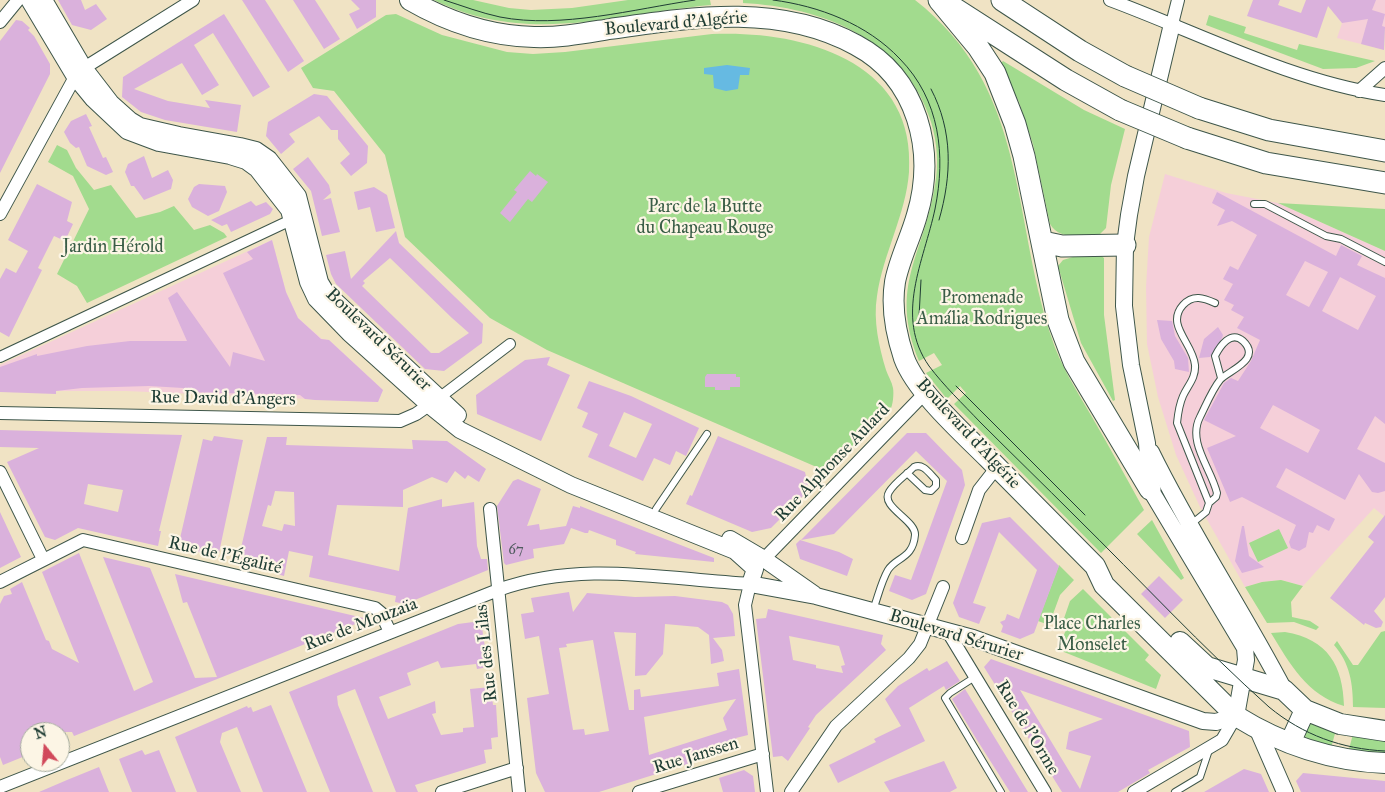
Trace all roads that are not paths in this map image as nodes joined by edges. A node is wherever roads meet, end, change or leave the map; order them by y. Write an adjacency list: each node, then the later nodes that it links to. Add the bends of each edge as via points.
1 (18, 0): 11 (street)
2 (28, 0): 14 (street, Boulevard Sérurier)
3 (44, 0): 14 (street, Boulevard Sérurier)
4 (193, 0): 10 (street)
5 (410, 0): 29 (main road, Boulevard d'Algérie, via 470,28 535,38 708,17 780,19 835,34 879,60 901,84 915,111 924,140 923,187 918,213 895,281 894,312 904,358)
6 (940, 0): 18 (highway, bridge, via 1066,80 1120,110 1187,138 1266,162); 22 (highway, via 995,73 1015,124)
7 (1002, 0): 17 (highway, bridge, via 1125,76 1199,108 1269,130)
8 (1110, 0): 12 (street)
9 (1178, 0): 12 (street)
10 (174, 5): 14 (street)
11 (0, 22)
12 (1172, 24): 15 (street, via 1286,68); 23 (street, via 1136,176)
13 (1385, 68): 15 (street)
14 (79, 73): 20 (street); 21 (street, Boulevard Sérurier, via 105,111 127,131 159,143 246,161 257,169 283,201); 30 (street, Boulevard Sérurier, via 140,126 256,150 269,160 298,196 320,282 326,292)
15 (1359, 91): 16 (street)
16 (1385, 95)
17 (1385, 151)
18 (1385, 183)
19 (1254, 204): 24 (lane, via 1265,204)
20 (0, 214)
21 (291, 220): 27 (street); 30 (street, Boulevard Sérurier, via 316,299 349,333)
22 (1043, 242): 23 (highway, via 1062,246); 37 (highway, via 1058,320 1074,362)
23 (1125, 245): 33 (street, via 1124,306 1130,366)
24 (1385, 262)
25 (1215, 303): 38 (lane, via 1193,298 1178,312 1176,321 1195,364 1194,380 1183,396 1177,423)
26 (510, 344): 30 (street)
27 (0, 357)
28 (1221, 378): 28 (lane, via 1244,362 1247,347 1240,339 1227,339 1215,356); 38 (lane, via 1195,432 1217,492)
29 (926, 392): 34 (main road, Boulevard d'Algérie); 45 (street, Rue Alphonse Aulard)
30 (434, 402): 31 (street, Rue David d'Angers, via 400,421); 40 (street, Boulevard Sérurier, via 467,423 557,468); 45 (street, Boulevard Sérurier, via 469,435 571,485 735,551)
31 (0, 413)
32 (707, 434): 40 (lane)
33 (1147, 443): 37 (street); 41 (street)
34 (997, 467): 42 (street, via 978,490); 44 (main road, Boulevard d'Algérie)
35 (0, 472): 43 (street)
36 (908, 473): 36 (lane, via 922,466 936,480 936,486 932,491 925,490); 50 (lane, via 887,497 890,505 912,526 915,536 908,554 888,570)
37 (1150, 489): 41 (street)
38 (1209, 503): 41 (lane, via 1206,512)
39 (490, 510): 48 (street, Rue des Lilas)
40 (656, 510): 45 (street, Boulevard Sérurier, via 740,543)
41 (1182, 530): 54 (street, via 1243,643 1246,654); 56 (street, via 1250,626)
42 (962, 538)
43 (43, 559): 46 (street, Rue de l'Égalité); 52 (street, Rue de l'Égalité, via 78,541 89,541 375,608)
44 (1095, 566): 54 (main road, Boulevard d'Algérie, via 1114,576 1207,667); 58 (main road, Boulevard d'Algérie, via 1104,585)
45 (756, 571): 48 (street, Rue de Mouzaïa, via 559,574); 49 (street, Boulevard Sérurier); 49 (street, Boulevard Sérurier); 63 (street, via 744,605)
46 (0, 582)
47 (944, 587): 51 (street)
48 (498, 590): 52 (street, Rue de Mouzaïa); 65 (street, Rue des Lilas)
49 (816, 596): 50 (street, Boulevard Sérurier)
50 (872, 611): 51 (street, Boulevard Sérurier)
51 (928, 626): 53 (street, Boulevard Sérurier); 71 (street, via 909,658 836,726)
52 (390, 632): 66 (street, Rue de Mouzaïa)
53 (948, 632): 55 (street, Rue de l'Orme); 58 (street, Boulevard Sérurier, via 982,641 1203,721 1216,722)
54 (1243, 676): 56 (main road); 58 (street)
55 (975, 677): 72 (lane, via 945,698); 73 (street, Rue de l'Orme)
56 (1284, 690): 57 (main road)
57 (1305, 710): 60 (main road, via 1340,724); 61 (main road)
58 (1236, 716): 59 (main road, Boulevard d'Algérie); 62 (street, via 1222,740)
59 (1256, 728): 61 (main road, Boulevard d'Algérie); 76 (street)
60 (1385, 731)
61 (1290, 743): 64 (main road, via 1331,756)
62 (1209, 748): 74 (street); 75 (lane, via 1203,774)
63 (763, 754): 69 (street, Rue Janssen); 70 (street)
64 (1385, 763)
65 (517, 768): 67 (street); 68 (street, Rue des Lilas)
66 (0, 787)
67 (442, 792)
68 (520, 792)
69 (639, 792)
70 (768, 792)
71 (791, 792)
72 (1001, 792)
73 (1045, 792)
74 (1134, 792)
75 (1175, 792)
76 (1284, 792)

